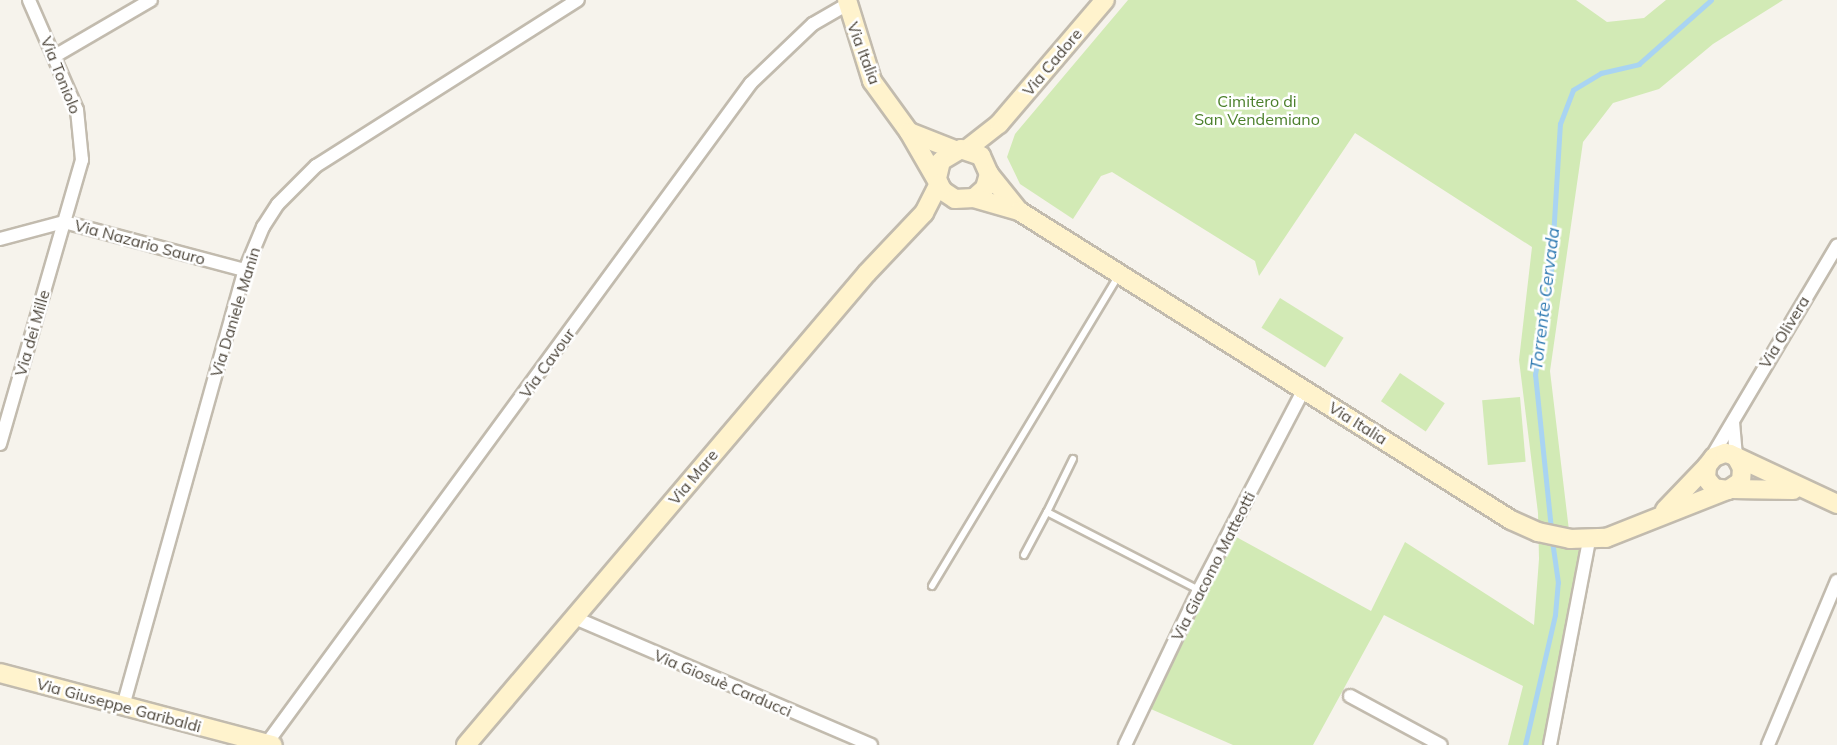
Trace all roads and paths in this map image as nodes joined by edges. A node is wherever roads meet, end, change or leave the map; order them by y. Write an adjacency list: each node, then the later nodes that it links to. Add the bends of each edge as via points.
1 (29, 0): 6 (street, Via Toniolo)
2 (151, 0): 6 (street)
3 (578, 0): 19 (street, Via Daniele Manin, via 316,166 278,204 263,227)
4 (1105, 0): 7 (street, Via Cadore)
5 (847, 2): 8 (street, Via Italia, via 872,81); 41 (street, Via Cavour, via 813,24 752,83)
6 (55, 56): 16 (street, Via Toniolo, via 77,110 81,142 79,173)
7 (999, 124): 9 (street, Via Cadore); 10 (street, Via Cadore)
8 (909, 132): 9 (street); 11 (street, Via Italia)
9 (961, 150): 10 (street); 11 (street, Via Cadore, via 941,161)
10 (988, 168): 12 (street, Via Cadore, via 985,188); 14 (street, Via Italia)
11 (938, 181): 13 (street); 15 (street, Via Mare)
12 (974, 198): 13 (street); 14 (street, Via Italia)
13 (956, 200): 15 (street, Via Mare)
14 (1019, 211): 20 (street, Via Italia)
15 (924, 213): 37 (street, Via Mare, via 859,282)
16 (64, 222): 17 (street, Via Nazario Sauro); 19 (street, Via Nazario Sauro); 23 (street, Via dei Mille)
17 (0, 239)
18 (1837, 246): 22 (street, Via Olivera)
19 (245, 270): 40 (street, Via Daniele Manin)
20 (1120, 275): 21 (street, Via Italia); 35 (lane)
21 (1304, 389): 32 (street, Via Italia, via 1511,520 1569,539); 36 (street, Via Giacomo Matteotti)
22 (1734, 421): 24 (street); 26 (street, Via Olivera)
23 (0, 444)
24 (1736, 457): 26 (street, via 1719,454); 27 (street, via 1743,475); 28 (street)
25 (1073, 459): 30 (lane)
26 (1708, 463): 27 (street, via 1709,483); 31 (street)
27 (1728, 490): 28 (street, via 1775,488); 31 (street)
28 (1808, 492): 29 (street)
29 (1837, 504)
30 (1047, 512): 33 (lane); 36 (lane)
31 (1655, 520): 32 (street)
32 (1597, 539): 46 (street)
33 (1024, 555)
34 (1837, 581): 47 (street)
35 (932, 586)
36 (1199, 590): 44 (street, Via Giacomo Matteotti)
37 (575, 618): 42 (street, Via Mare); 43 (street, Via Giosuè Carducci)
38 (0, 673): 40 (street, Via Giuseppe Garibaldi)
39 (1350, 696): 45 (street)
40 (123, 706): 41 (street, Via Giuseppe Garibaldi)
41 (270, 744)
42 (466, 745)
43 (871, 745)
44 (1125, 745)
45 (1441, 745)
46 (1550, 745)
47 (1768, 745)

